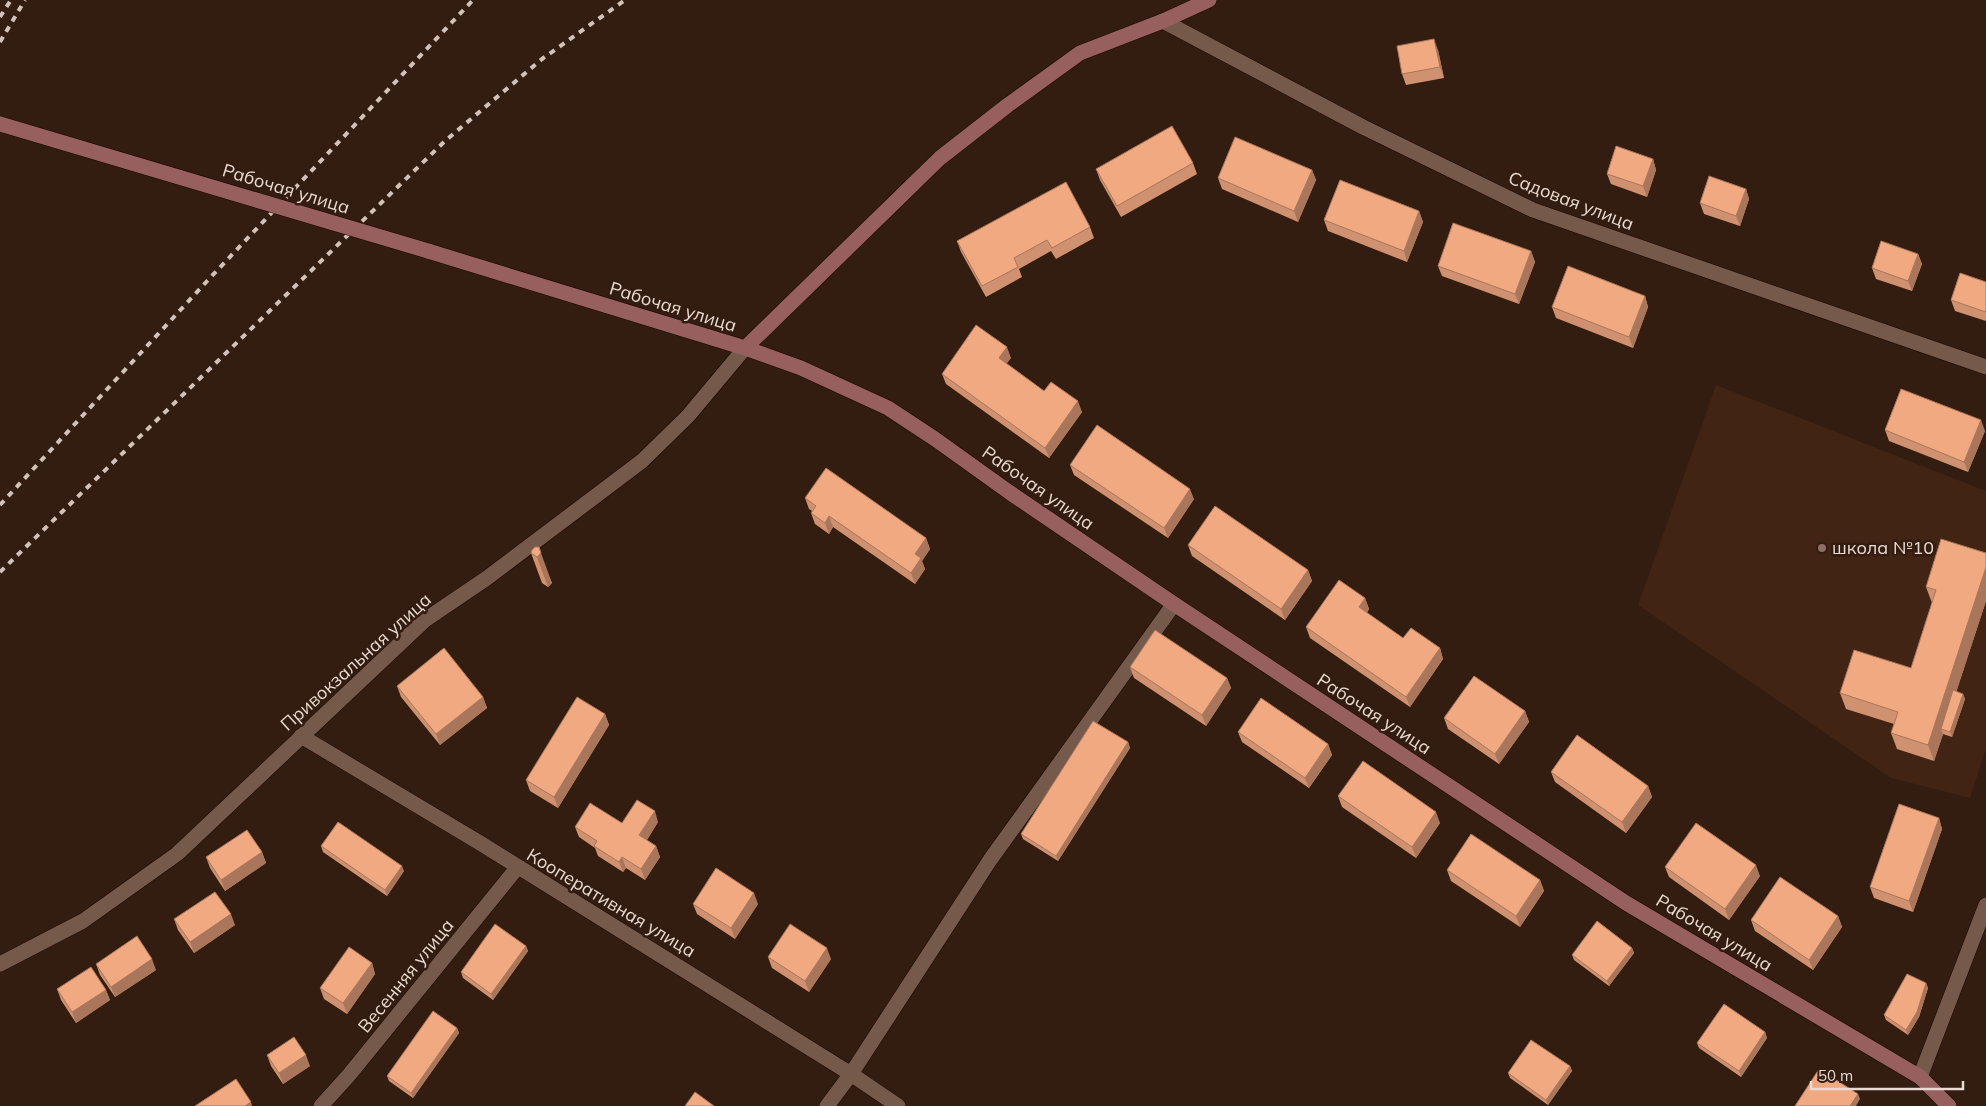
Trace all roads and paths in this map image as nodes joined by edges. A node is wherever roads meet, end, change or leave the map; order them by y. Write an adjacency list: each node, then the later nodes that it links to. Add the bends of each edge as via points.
1 (1209, 0): 2 (street)
2 (1163, 21): 4 (street, via 1080,53 948,152); 5 (street, Садовая улица, via 1363,127 1533,210)
3 (0, 124): 4 (street, Рабочая улица, bridge)
4 (745, 348): 6 (street, Рабочая улица, via 801,368 888,408); 7 (street, Привокзальная улица, via 688,416 642,461 425,620)
5 (1986, 367)
6 (1174, 604): 11 (street, via 990,860); 12 (street, Рабочая улица, via 1626,903)
7 (301, 736): 8 (street, Кооперативная улица); 10 (street, Привокзальная улица, via 169,860 83,922)
8 (517, 868): 11 (street, Кооперативная улица); 13 (street, Весенняя улица)
9 (1986, 905): 12 (street)
10 (0, 964)
11 (851, 1074): 14 (street); 15 (street, Кооперативная улица)
12 (1920, 1077): 16 (street, Рабочая улица)
13 (322, 1106)
14 (826, 1106)
15 (898, 1106)
16 (1949, 1106)

